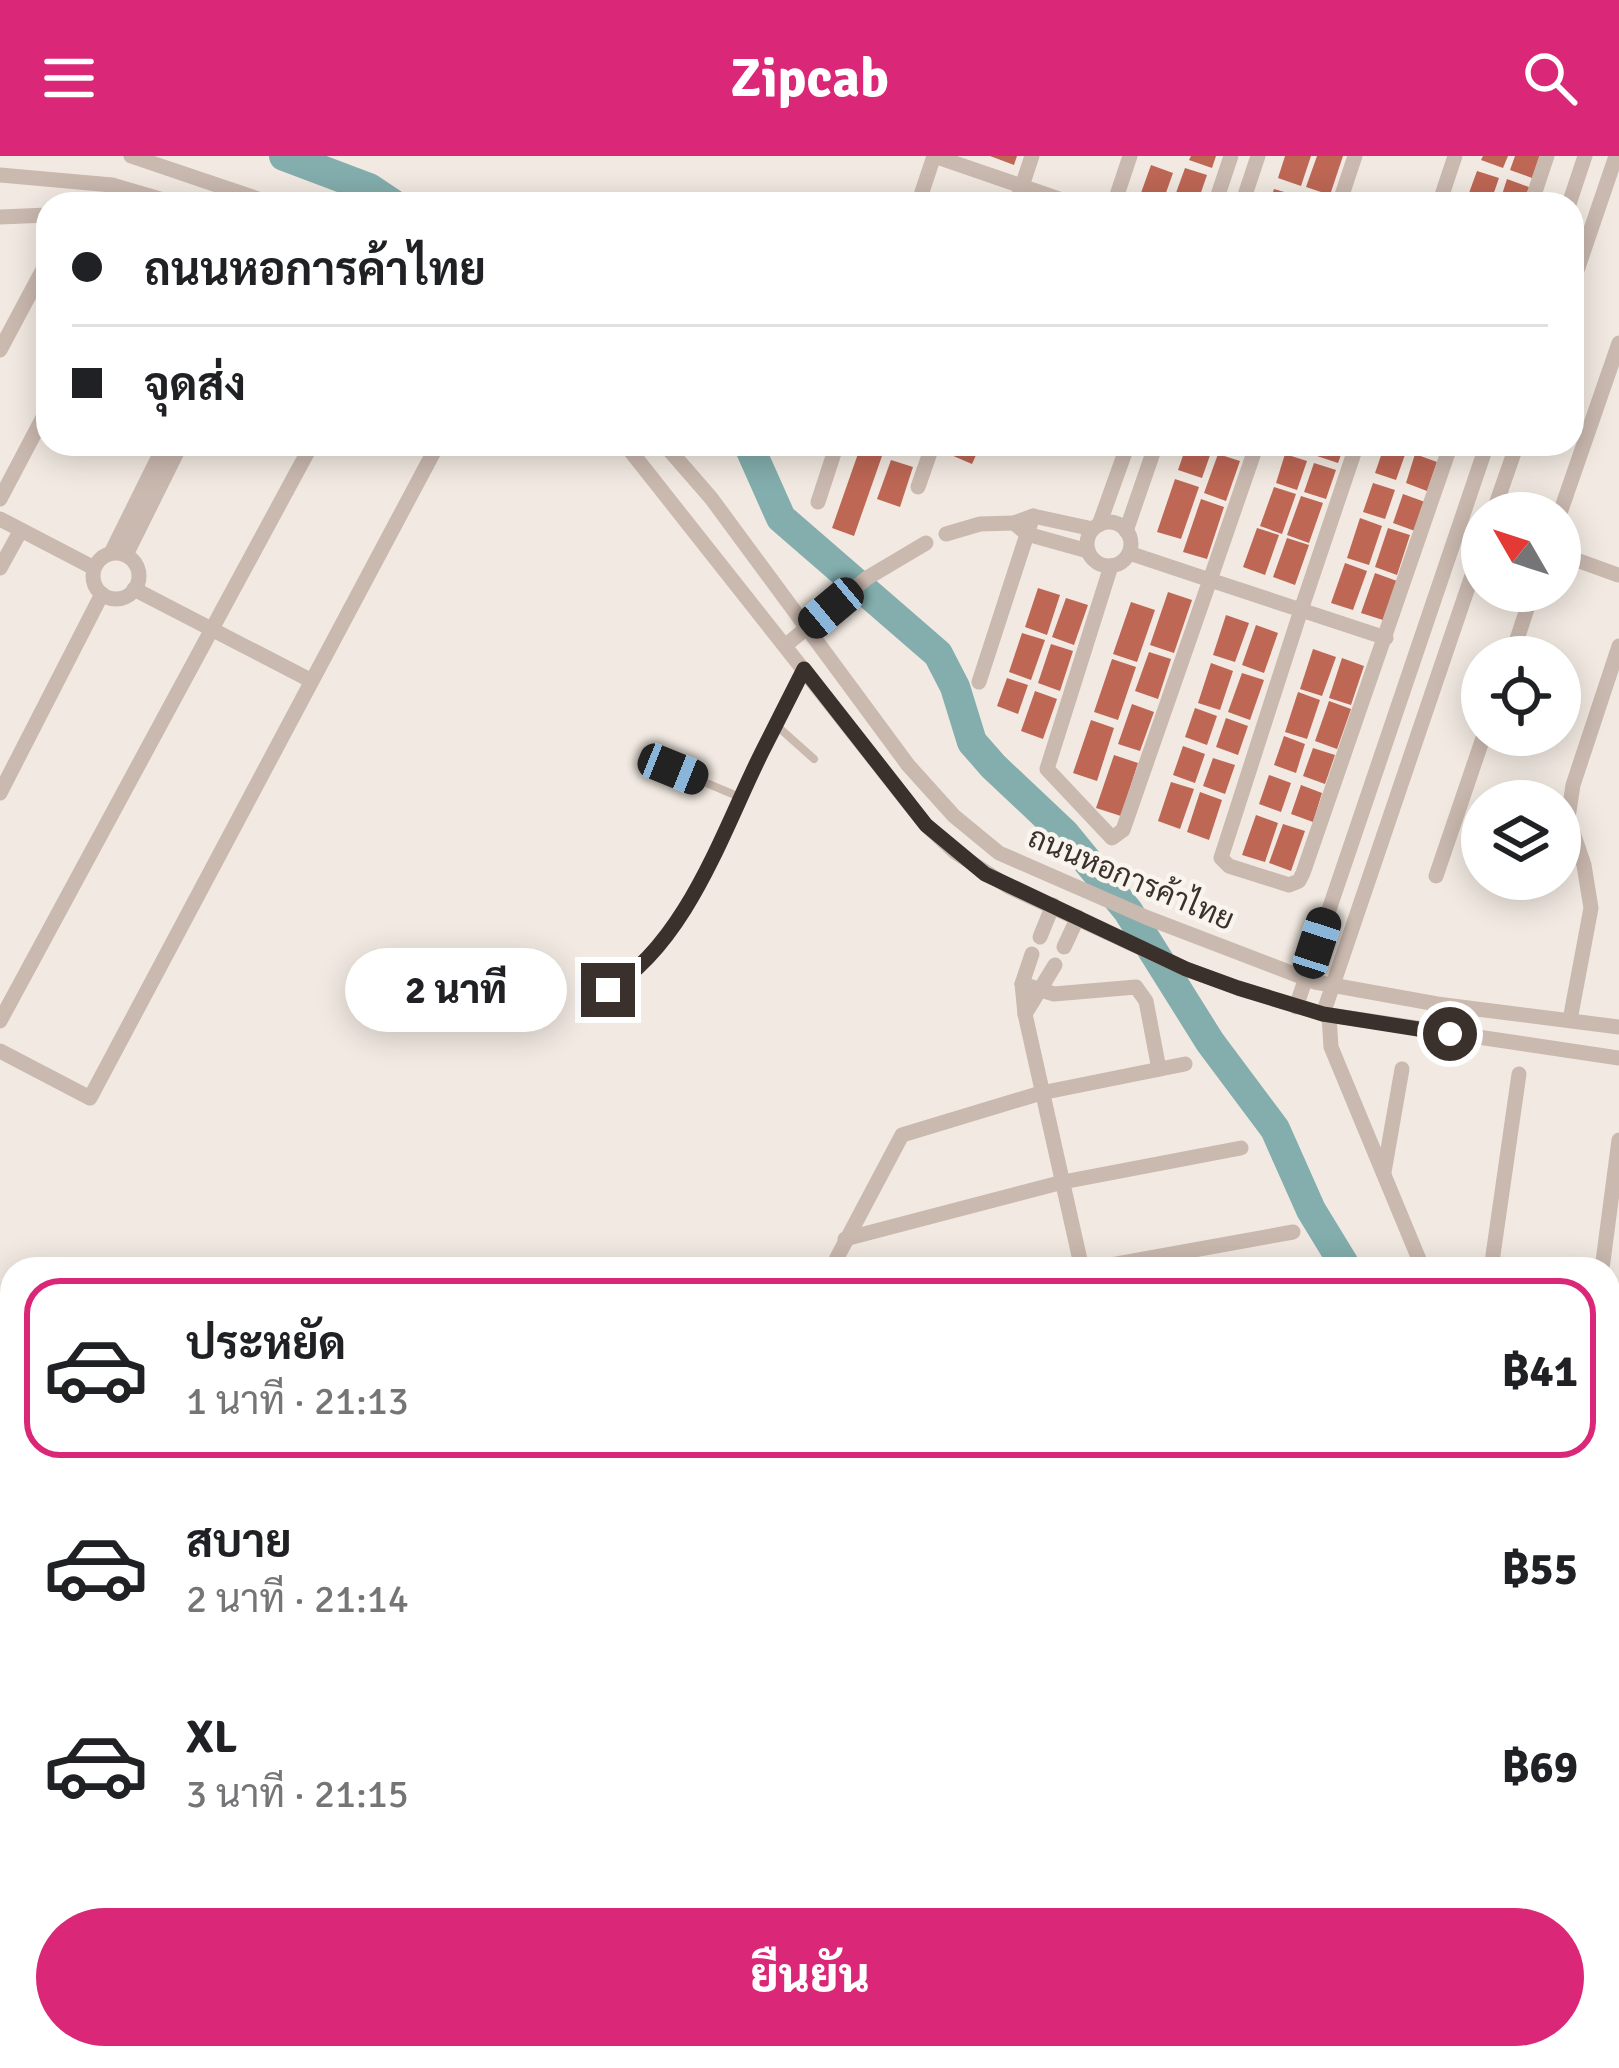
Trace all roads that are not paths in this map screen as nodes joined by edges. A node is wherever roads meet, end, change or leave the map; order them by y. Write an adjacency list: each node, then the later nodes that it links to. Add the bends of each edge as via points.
1 (130, 156): 15 (street)
2 (934, 156): 13 (street); 16 (street)
3 (1032, 156): 13 (street)
4 (1130, 156): 19 (street)
5 (1231, 156): 20 (street)
6 (1258, 156): 21 (street)
7 (1355, 156): 22 (street)
8 (1455, 156): 23 (street)
9 (1547, 156): 24 (street)
10 (1585, 156): 25 (street)
11 (1616, 156): 28 (street)
12 (0, 175): 14 (street)
13 (1022, 186): 17 (street); 18 (street)
14 (136, 192)
15 (237, 192)
16 (921, 192)
17 (1020, 192)
18 (1039, 192)
19 (1118, 192)
20 (1218, 192)
21 (1246, 192)
22 (1343, 192)
23 (1443, 192)
24 (1536, 192)
25 (1573, 192)
26 (36, 216): 27 (street)
27 (0, 217)
28 (1584, 239)
29 (36, 282): 31 (street)
30 (1619, 343): 33 (street)
31 (0, 350)
32 (36, 431): 53 (street)
33 (1584, 444)
34 (160, 456): 64 (street)
35 (174, 456): 64 (street)
36 (306, 456): 77 (street)
37 (431, 456): 82 (street)
38 (635, 456): 79 (street, ถนนหอการค้าไทย)
39 (674, 456): 76 (street, ถนนหอการค้าไทย)
40 (833, 456): 54 (street)
41 (928, 456): 50 (street)
42 (1124, 456): 56 (street)
43 (1152, 456): 59 (street)
44 (1253, 456): 70 (street)
45 (1354, 456): 75 (street)
46 (1447, 456): 78 (street)
47 (1483, 456): 92 (street)
48 (1513, 456): 51 (street)
49 (1580, 456): 52 (street)
50 (918, 487)
51 (1500, 492)
52 (1567, 492)
53 (0, 499)
54 (818, 502)
55 (0, 519): 58 (street)
56 (1096, 527): 57 (street, via 1033,516); 59 (street, via 1114,523); 62 (street)
57 (1020, 528): 60 (street, via 980,524); 62 (street); 83 (street)
58 (20, 530): 67 (street); 68 (street)
59 (1126, 531): 63 (street)
60 (946, 534)
61 (926, 543): 76 (street)
62 (1088, 550): 66 (street)
63 (1129, 553): 66 (street); 70 (street)
64 (118, 554): 68 (street); 72 (street, via 136,566)
65 (1581, 561): 69 (street)
66 (1111, 566): 70 (street, via 1047,769 1112,838 1123,830)
67 (0, 568)
68 (94, 568): 73 (street)
69 (1619, 574): 71 (street)
70 (1210, 580): 75 (street)
71 (1619, 587)
72 (134, 589): 73 (street); 77 (street)
73 (102, 594): 88 (street)
74 (1461, 607): 93 (street)
75 (1301, 610): 78 (street); 78 (street, via 1222,847 1228,866 1299,881)
76 (807, 627): 79 (street); 94 (street, ถนนหอการค้าไทย, via 954,816 999,853)
77 (214, 630): 82 (street); 109 (street)
78 (1386, 638)
79 (786, 645): 81 (street, ถนนหอการค้าไทย)
80 (1619, 646): 110 (street, via 1568,818 1591,908)
81 (804, 669): 84 (lane); 91 (street, ถนนหอการค้าไทย, via 926,825 985,874)
82 (310, 680): 112 (street, via 90,1098)
83 (979, 682)
84 (777, 726): 86 (lane); 89 (lane)
85 (1477, 756): 90 (street)
86 (814, 759)
87 (673, 769): 89 (lane)
88 (0, 793)
89 (742, 798): 104 (lane, via 672,926 632,976)
90 (1436, 876)
91 (1053, 905): 95 (street, ถนนหอการค้าไทย); 97 (street)
92 (1329, 907): 93 (street); 101 (street)
93 (1355, 913): 103 (street)
94 (1142, 915): 96 (street); 101 (street, ถนนหอการค้าไทย)
95 (1078, 917): 96 (street, ถนนหอการค้าไทย); 98 (street)
96 (1114, 935): 106 (street, ถนนหอการค้าไทย)
97 (1040, 937)
98 (1064, 947)
99 (1032, 954): 102 (street)
100 (1055, 965): 105 (street)
101 (1305, 979): 103 (street, ถนนหอการค้าไทย); 106 (street)
102 (1022, 984): 105 (street); 107 (street)
103 (1330, 985): 108 (street); 110 (street, ถนนหอการค้าไทย)
104 (608, 990)
105 (1041, 992): 107 (street); 115 (street, via 1136,987)
106 (1296, 1007): 108 (street, ถนนหอการค้าไทย)
107 (1025, 1014): 118 (street)
108 (1326, 1014): 113 (street, ถนนหอการค้าไทย); 121 (street, via 1331,1047)
109 (0, 1021)
110 (1570, 1021): 111 (street, ถนนหอการค้าไทย)
111 (1619, 1027)
112 (0, 1051)
113 (1619, 1058)
114 (1185, 1064): 115 (street)
115 (1159, 1069): 118 (street)
116 (1402, 1069): 121 (street)
117 (1519, 1074): 129 (street)
118 (1041, 1094): 122 (street); 124 (street, via 902,1135)
119 (1619, 1139): 130 (street)
120 (1241, 1148): 122 (street)
121 (1384, 1175): 128 (street)
122 (1064, 1182): 124 (street); 126 (street)
123 (1293, 1232): 127 (street)
124 (845, 1239): 125 (street)
125 (837, 1257)
126 (1083, 1257)
127 (1153, 1257)
128 (1419, 1257)
129 (1493, 1257)
130 (1604, 1257)

